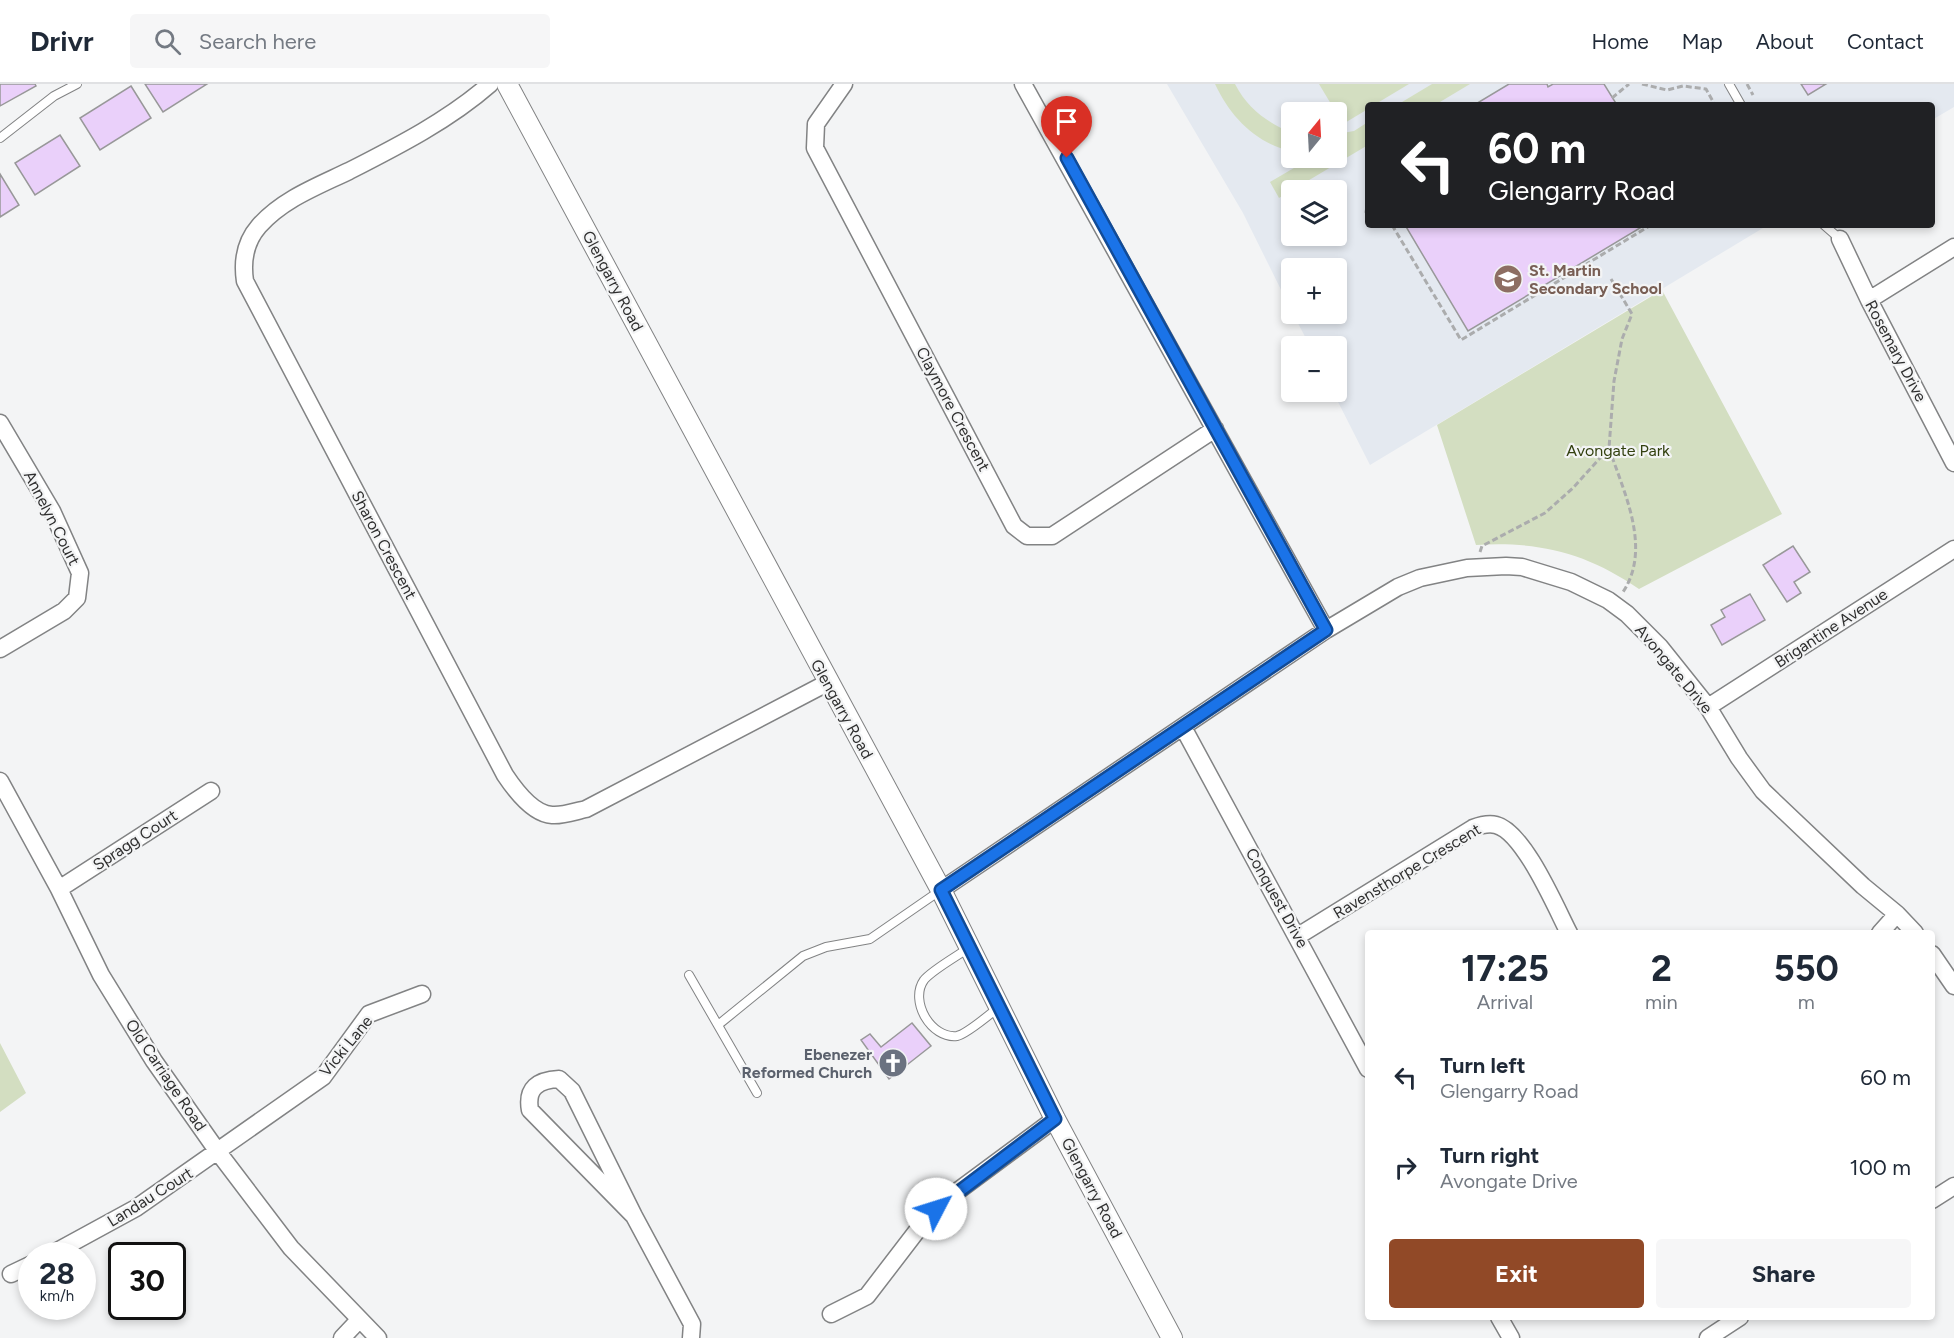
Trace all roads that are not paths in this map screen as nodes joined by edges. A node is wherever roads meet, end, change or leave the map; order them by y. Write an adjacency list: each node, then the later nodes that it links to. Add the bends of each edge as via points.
1 (76, 84): 8 (lane)
2 (490, 84): 19 (street, Sharon Crescent, via 404,143 282,205 247,244 243,264 245,281 505,775 518,793 551,816 586,809)
3 (507, 84): 19 (street, Glengarry Road)
4 (844, 84): 14 (street, Claymore Crescent, via 816,124 815,148 1014,526 1027,536 1052,536)
5 (1023, 84): 14 (street)
6 (1729, 84): 7 (lane)
7 (1739, 102)
8 (0, 138)
9 (1828, 228): 10 (lane)
10 (1840, 238): 12 (street, Rosemary Drive)
11 (1954, 247): 12 (street)
12 (1869, 300): 15 (street, Rosemary Drive)
13 (0, 423): 18 (street, Annelyn Court, via 52,511 80,573 77,598 64,611)
14 (1215, 429): 17 (street)
15 (1954, 463)
16 (1954, 549): 20 (street, Brigantine Avenue)
17 (1326, 630): 20 (street, Avongate Drive, via 1420,579 1473,567 1522,567 1571,582 1615,605 1660,647); 21 (street, Avongate Drive)
18 (0, 649)
19 (827, 683): 25 (street, Glengarry Road)
20 (1708, 707): 26 (street, Avongate Drive, via 1763,791)
21 (1184, 729): 25 (street, Avongate Drive); 30 (street, Conquest Drive)
22 (0, 781): 24 (street, Old Carriage Road)
23 (212, 791): 24 (street, Spragg Court)
24 (59, 889): 41 (street, Old Carriage Road, via 101,975)
25 (941, 890): 31 (street, Glengarry Road); 37 (lane, via 870,939 826,947 803,956)
26 (1897, 914): 28 (street); 29 (street, Avongate Drive)
27 (1567, 930): 30 (street, Ravensthorpe Crescent, via 1514,836 1498,825 1485,824)
28 (1883, 930)
29 (1912, 930)
30 (1298, 936): 38 (street, Conquest Drive)
31 (970, 947): 36 (street, Glengarry Road); 36 (lane, via 924,980 920,996 926,1020 943,1035 959,1036)
32 (1935, 958): 34 (street)
33 (689, 975): 37 (lane)
34 (1954, 986)
35 (422, 994): 41 (street, Vicki Lane, via 369,1014 323,1077)
36 (999, 1007): 40 (street, Glengarry Road)
37 (718, 1025): 39 (lane)
38 (1365, 1063)
39 (757, 1093)
40 (1055, 1119): 48 (street, via 947,1199 926,1219 867,1296); 55 (street, Glengarry Road)
41 (218, 1152): 45 (street, Landau Court, via 136,1208); 49 (street, Old Carriage Road, via 291,1248)
42 (1954, 1186): 43 (street)
43 (1935, 1198)
44 (634, 1216): 44 (street, via 530,1110 532,1087 544,1080 559,1079 572,1091); 54 (street, via 692,1324)
45 (74, 1242)
46 (18, 1270): 47 (street)
47 (10, 1274)
48 (831, 1314)
49 (359, 1320): 52 (street); 53 (street, Old Carriage Road)
50 (1501, 1320): 56 (street)
51 (1735, 1320): 57 (street)
52 (342, 1338)
53 (378, 1338)
54 (691, 1338)
55 (1172, 1338)
56 (1511, 1338)
57 (1708, 1338)

